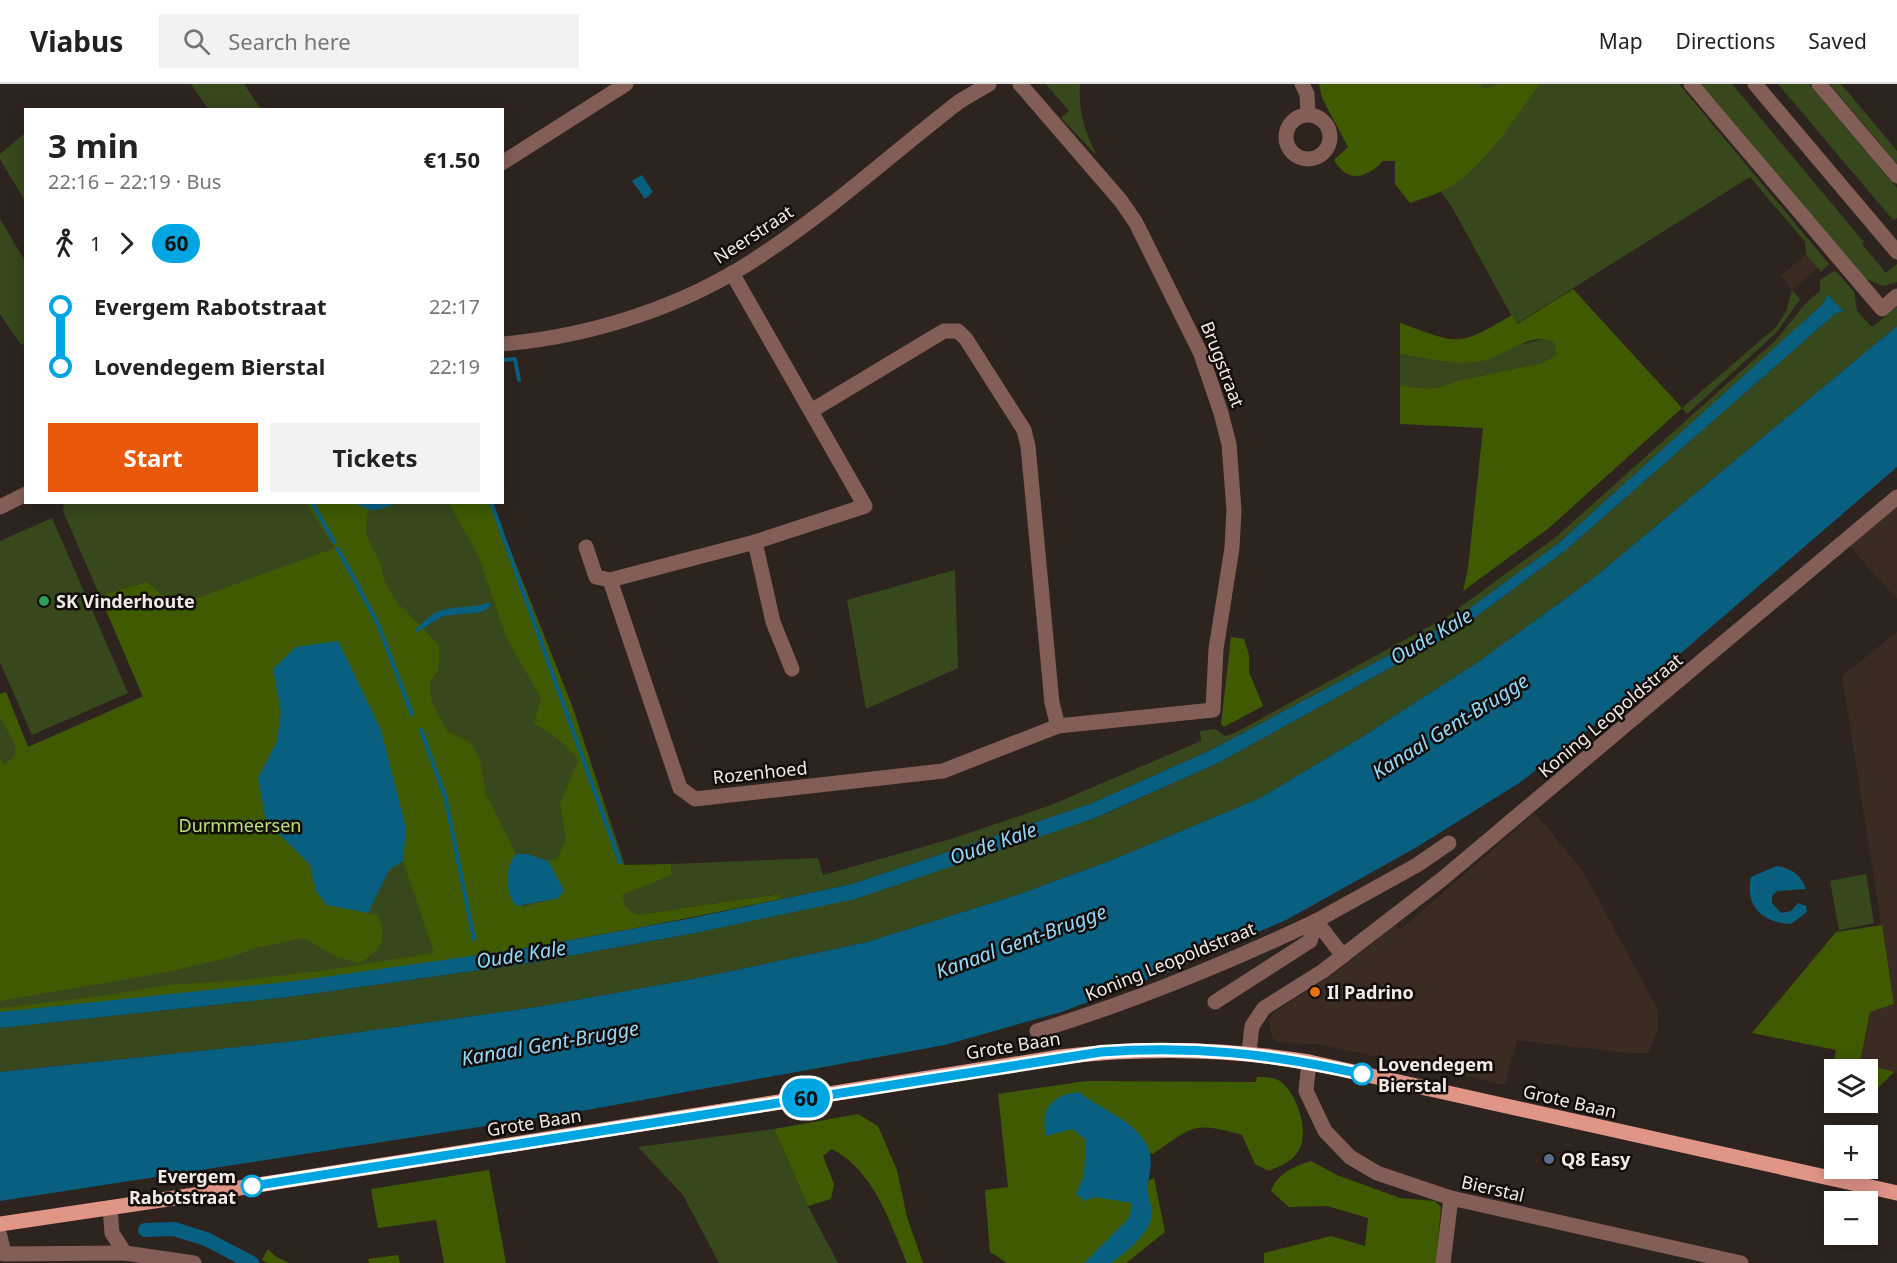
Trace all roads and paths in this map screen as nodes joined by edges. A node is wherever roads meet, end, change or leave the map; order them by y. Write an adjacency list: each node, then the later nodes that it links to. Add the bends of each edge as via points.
1 (626, 84): 9 (street)
2 (1020, 84): 23 (street, Brugstraat, via 1136,223 1197,345 1221,413 1229,444 1234,510 1232,549 1216,649)
3 (1302, 84): 8 (street)
4 (1691, 84): 13 (street, via 1882,309)
5 (1755, 84): 11 (street)
6 (1819, 84): 10 (street)
7 (978, 86): 12 (street, Neerstraat, via 797,231)
8 (1308, 114)
9 (504, 163)
10 (1897, 176)
11 (1897, 252)
12 (732, 273): 14 (street, Neerstraat, via 627,319 584,331); 15 (street)
13 (1897, 296)
14 (504, 344)
15 (811, 411): 19 (street, via 866,506); 24 (street, via 944,331 958,331 966,339 1024,430 1028,446 1052,703)
16 (24, 495): 18 (street)
17 (1897, 497): 27 (street, Koning Leopoldstraat, via 1521,814)
18 (0, 507)
19 (755, 542): 21 (street); 22 (street, via 773,622)
20 (586, 547): 21 (street, Rozenhoed, via 596,577)
21 (610, 580): 24 (street, Rozenhoed, via 680,788 695,799 943,771)
22 (792, 669)
23 (1213, 710): 24 (street, Rozenhoed)
24 (1058, 726)
25 (1449, 843): 26 (street, Koning Leopoldstraat)
26 (1316, 921): 27 (street); 28 (street, via 1310,941); 29 (street, Koning Leopoldstraat, via 1182,981)
27 (1342, 956): 30 (street, Koning Leopoldstraat, via 1264,1008 1252,1026)
28 (1215, 1002)
29 (1037, 1031)
30 (1249, 1052): 31 (main road, Grote Baan); 34 (main road, Grote Baan, via 1142,1049 1060,1057)
31 (1309, 1062): 32 (main road, Grote Baan); 33 (street, Bierstal, via 1308,1098 1336,1145 1377,1173)
32 (1897, 1193)
33 (1451, 1198): 39 (street); 40 (street, Bierstal)
34 (110, 1208): 35 (main road, Grote Baan); 37 (street, via 112,1233)
35 (0, 1224)
36 (0, 1236): 37 (street, via 4,1254)
37 (125, 1253): 38 (street)
38 (194, 1263)
39 (1443, 1263)
40 (1741, 1263)

